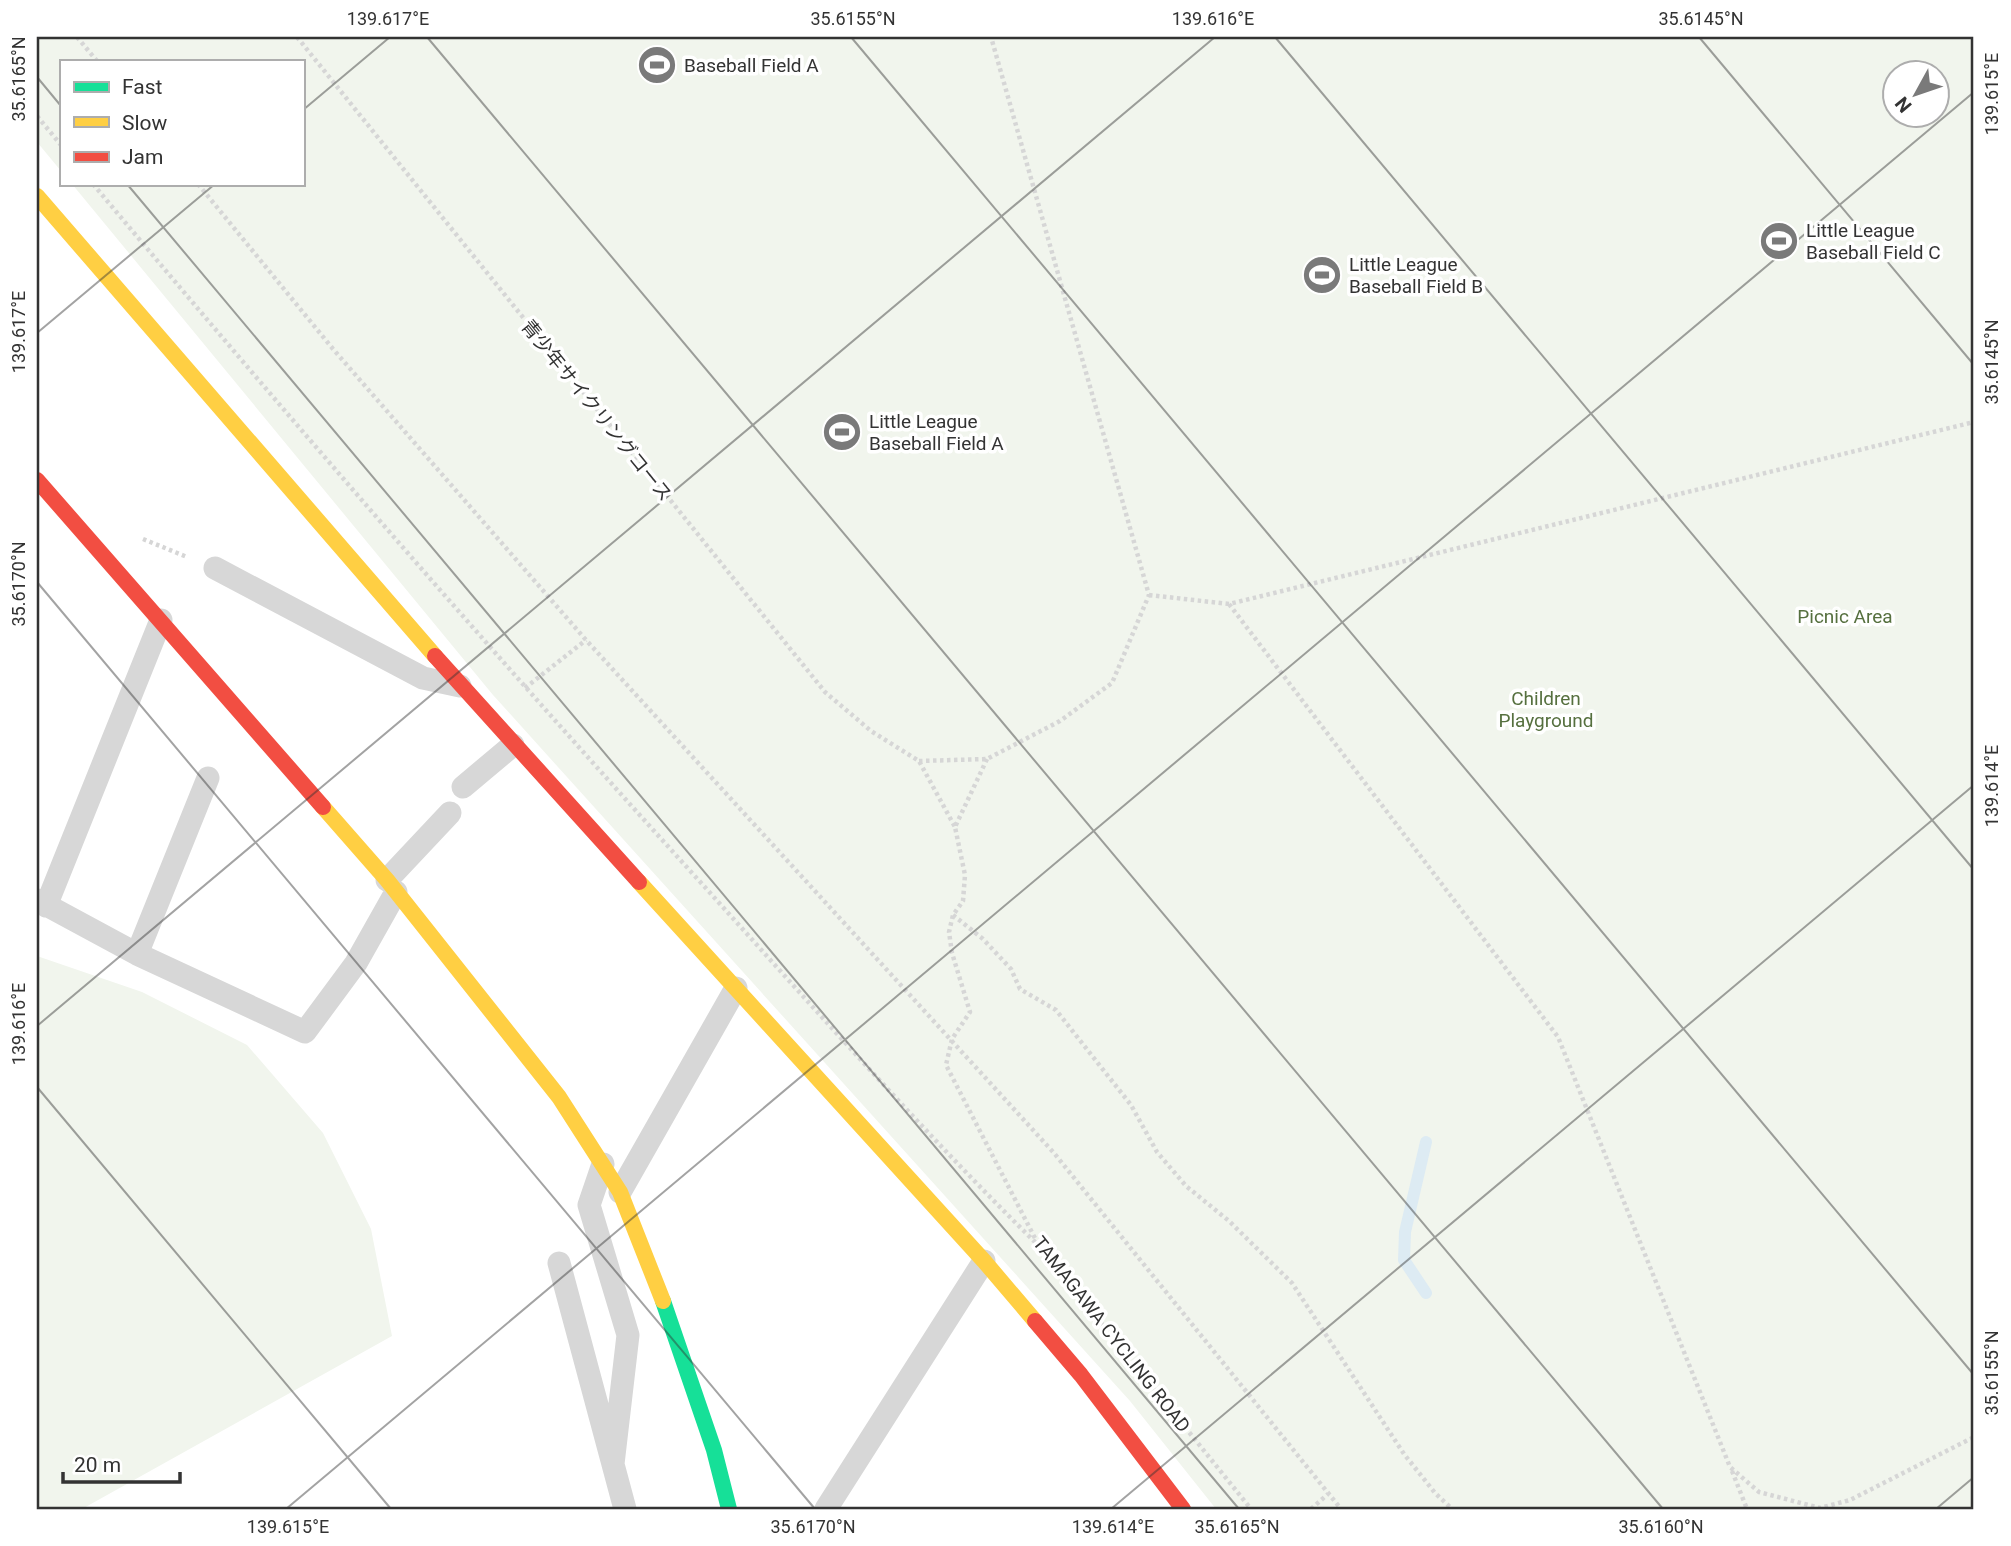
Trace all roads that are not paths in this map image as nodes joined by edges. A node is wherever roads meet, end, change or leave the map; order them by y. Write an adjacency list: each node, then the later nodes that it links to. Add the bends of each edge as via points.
1 (37, 196): 5 (street)
2 (37, 480): 4 (street)
3 (215, 568): 5 (lane, via 423,678)
4 (161, 620): 10 (street); 11 (lane)
5 (462, 687): 6 (street)
6 (513, 745): 8 (lane); 13 (street)
7 (208, 778): 12 (lane)
8 (463, 787)
9 (450, 813): 10 (lane)
10 (391, 886): 12 (lane, via 356,963 305,1032); 14 (street, via 559,1097)
11 (41, 903): 12 (lane)
12 (137, 954)
13 (736, 988): 15 (lane); 16 (street)
14 (603, 1164): 15 (street); 18 (lane, via 589,1205 628,1335)
15 (620, 1192): 20 (street, via 658,1285 714,1450)
16 (985, 1261): 21 (lane); 22 (street, via 1081,1375)
17 (559, 1263): 18 (lane)
18 (613, 1464): 19 (lane)
19 (625, 1509)
20 (729, 1509)
21 (826, 1509)
22 (1183, 1509)

